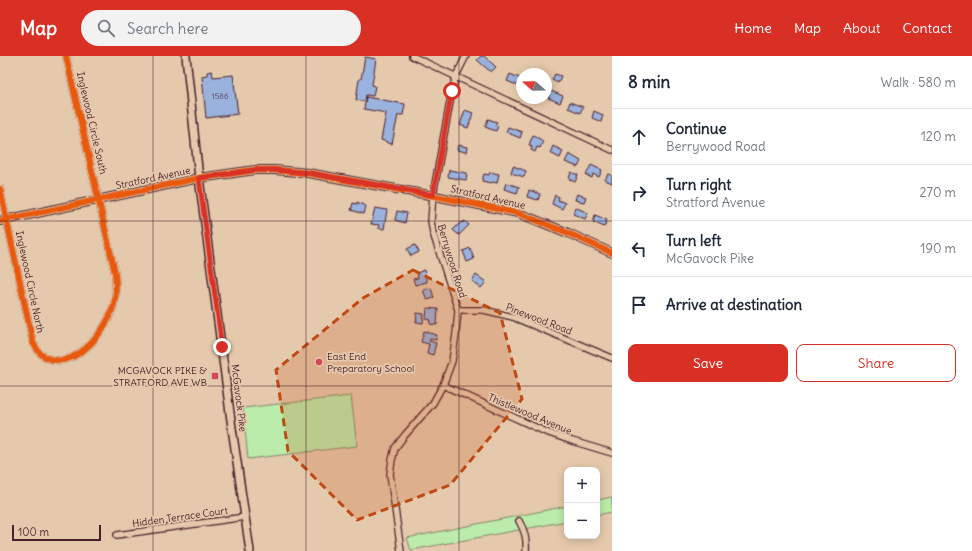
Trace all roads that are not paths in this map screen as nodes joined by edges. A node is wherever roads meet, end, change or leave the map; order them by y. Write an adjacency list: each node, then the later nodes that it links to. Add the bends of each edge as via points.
1 (66, 56): 10 (street, Inglewood Circle South)
2 (186, 56): 7 (street, McGavock Pike)
3 (412, 56): 5 (street)
4 (466, 56): 5 (street, Berrywood Road)
5 (456, 76): 6 (street); 9 (street, Berrywood Road)
6 (612, 150)
7 (199, 178): 9 (street, Stratford Avenue, via 255,170 275,170 308,173); 10 (street, Stratford Avenue); 18 (street, McGavock Pike)
8 (0, 189): 11 (street, Inglewood Circle North)
9 (433, 195): 12 (street, Stratford Avenue, via 518,213); 13 (street, Berrywood Road, via 430,221 432,233)
10 (99, 199): 11 (street, Stratford Avenue); 15 (street, Inglewood Circle South, via 115,273 116,293 113,309 90,345 76,356)
11 (3, 220): 15 (street, Inglewood Circle North, via 33,343 41,354 51,360)
12 (612, 253)
13 (458, 310): 14 (street, Pinewood Road, via 484,310 513,317); 16 (street, Berrywood Road, via 452,361)
14 (612, 358)
15 (62, 361)
16 (443, 385): 17 (street, Thistlewood Avenue, via 546,432); 22 (street, Berrywood Road, via 433,404 395,448 390,474)
17 (612, 453)
18 (245, 517): 20 (street, Hidden Terrace Court); 21 (street, McGavock Pike)
19 (519, 521): 23 (street, via 524,530)
20 (117, 535)
21 (250, 551)
22 (401, 551)
23 (526, 551)

